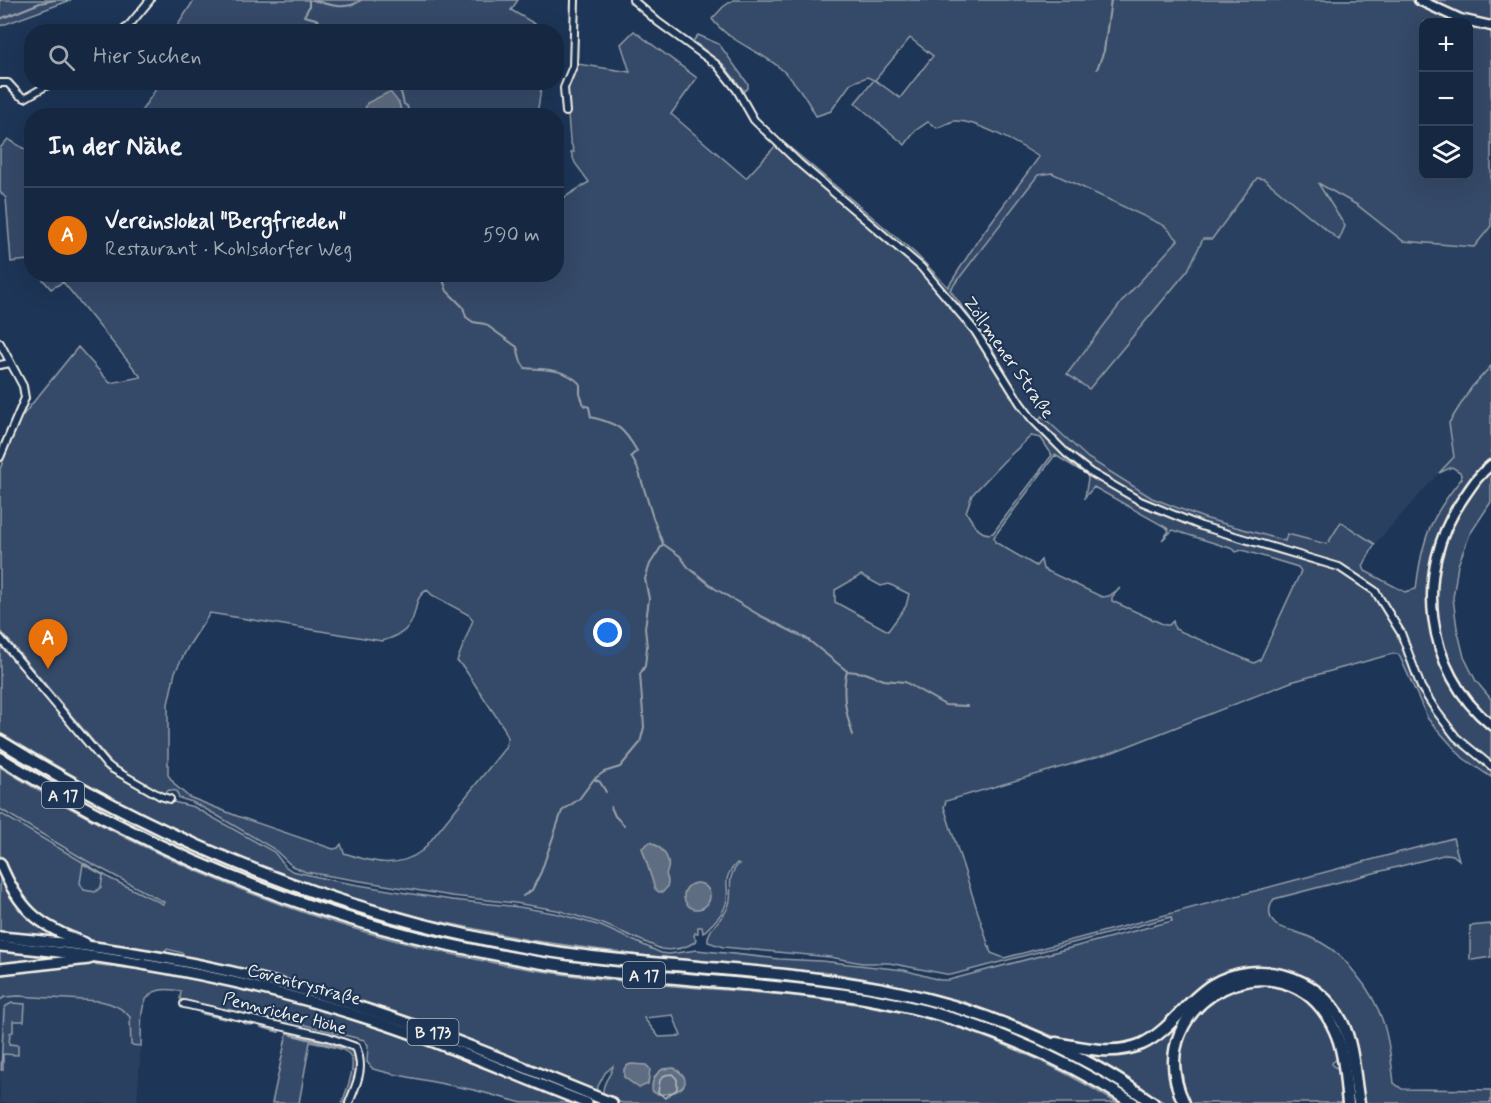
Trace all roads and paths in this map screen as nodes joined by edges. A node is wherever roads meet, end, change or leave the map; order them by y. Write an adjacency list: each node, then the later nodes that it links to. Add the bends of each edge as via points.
1 (150, 0): 5 (street)
2 (575, 0): 9 (street, via 573,66 564,88)
3 (633, 0): 19 (street, Zöllmener Straße, via 717,65 754,120 921,267 975,331 1026,411 1067,454 1140,501 1218,532 1339,567 1375,591 1401,633 1421,687 1437,712 1456,737)
4 (1419, 0): 6 (main road, via 1460,19)
5 (130, 24)
6 (1491, 27)
7 (0, 83): 8 (street, via 8,83 25,98)
8 (39, 90)
9 (566, 112)
10 (0, 343): 11 (street)
11 (10, 363): 12 (street); 13 (street, via 25,398)
12 (0, 364)
13 (0, 457)
14 (1491, 465): 16 (main road, via 1481,472 1451,515 1434,563 1431,602 1437,641 1455,685)
15 (0, 638): 20 (street, via 111,768)
16 (1491, 725)
17 (0, 741): 28 (highway, A 17, via 97,798 187,843 269,877 381,914 550,951 883,989 954,1007)
18 (0, 758): 32 (highway, A 17, via 81,806 188,859 329,913 423,939 550,964 819,991 903,1006 1028,1047)
19 (1491, 766)
20 (170, 799)
21 (0, 863): 24 (highway, via 14,892 36,918 58,933)
22 (0, 937): 24 (highway, B 173)
23 (0, 946): 25 (highway, Coventrystraße / B 173)
24 (101, 948): 31 (highway, B 173, via 238,974 356,1006 474,1047)
25 (106, 958): 26 (highway); 30 (highway, Coventrystraße / B 173, via 248,985 351,1014 462,1052)
26 (0, 969)
27 (184, 1004): 29 (street, Pennricher Höhe, via 356,1047 361,1060)
28 (1044, 1041): 33 (highway, A 17); 36 (highway, via 1096,1050 1132,1047 1160,1032 1201,993 1220,981 1249,973 1277,974 1308,985 1336,1013 1347,1035)
29 (349, 1103)
30 (587, 1103)
31 (612, 1103)
32 (1132, 1103)
33 (1153, 1103)
34 (1184, 1103): 35 (highway, via 1174,1067 1185,1024 1198,1006 1218,990 1259,980 1298,988 1321,1008 1339,1041)
35 (1348, 1103)
36 (1359, 1103)

